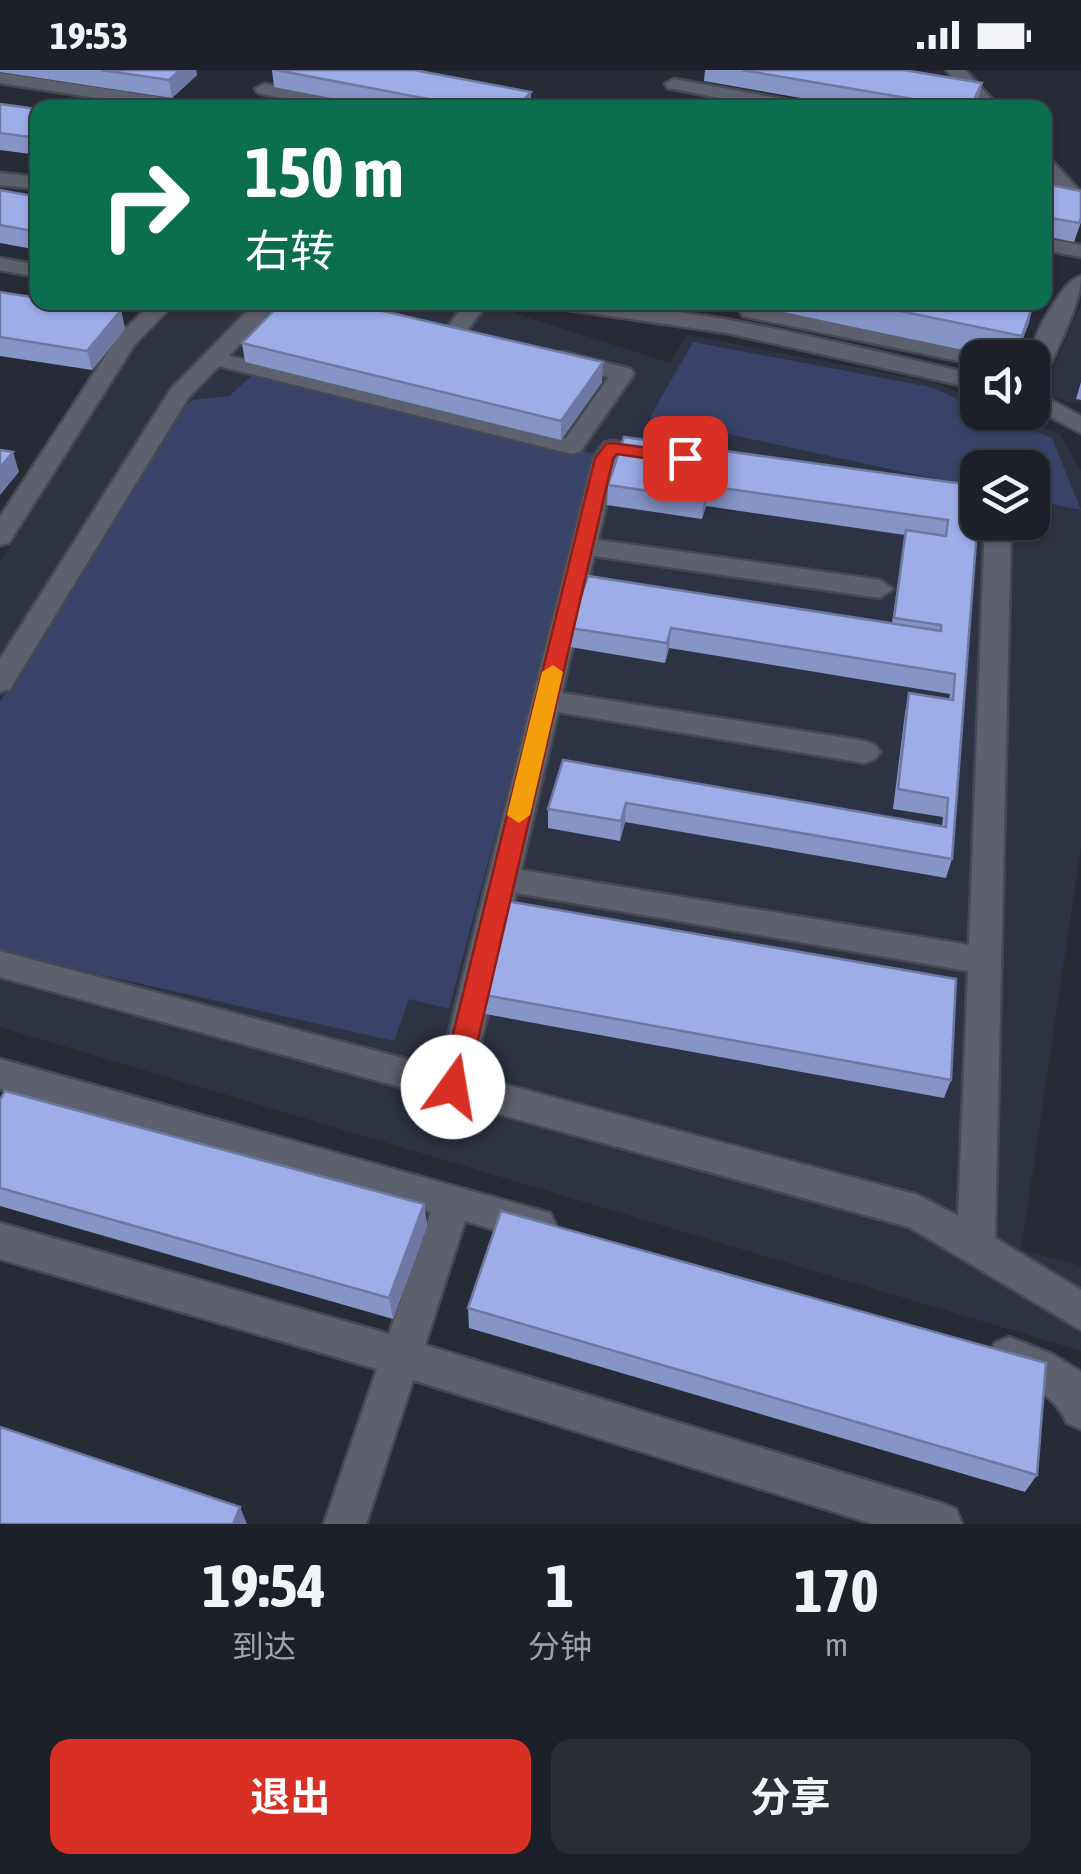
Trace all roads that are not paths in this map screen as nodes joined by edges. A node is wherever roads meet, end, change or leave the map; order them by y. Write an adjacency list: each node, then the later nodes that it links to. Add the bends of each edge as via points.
1 (955, 70): 9 (street)
2 (672, 77): 7 (street); 8 (street)
3 (0, 78): 5 (street)
4 (267, 89): 6 (street)
5 (147, 100)
6 (321, 100)
7 (685, 100)
8 (770, 100)
9 (983, 100)
10 (1052, 172): 14 (street)
11 (0, 179): 12 (street)
12 (30, 182)
13 (1052, 194): 14 (street)
14 (1078, 200)
15 (1052, 245): 16 (street)
16 (1081, 251)
17 (0, 264): 18 (street)
18 (30, 270)
19 (1081, 282): 26 (street, via 1052,310)
20 (158, 310): 34 (street, via 127,340)
21 (262, 310): 29 (street)
22 (472, 310): 25 (street)
23 (748, 310): 27 (street)
24 (677, 311): 30 (street)
25 (454, 333)
26 (1043, 340)
27 (960, 354)
28 (548, 356): 29 (street, via 623,374 572,447)
29 (212, 358): 38 (street, via 179,394)
30 (960, 378)
31 (1050, 407): 32 (street)
32 (1081, 426)
33 (689, 459): 36 (street, via 612,448)
34 (0, 537)
35 (997, 540): 42 (street)
36 (583, 546): 37 (street); 39 (street)
37 (880, 589)
38 (0, 682)
39 (546, 700): 40 (street); 41 (street)
40 (864, 752)
41 (503, 880): 42 (street); 45 (street)
42 (985, 960): 49 (street)
43 (0, 964): 45 (street)
44 (0, 1075): 46 (street)
45 (453, 1087): 49 (street, via 918,1212)
46 (453, 1201): 47 (street); 52 (street)
47 (565, 1232)
48 (0, 1241): 52 (street)
49 (976, 1244): 50 (street)
50 (1080, 1310)
51 (977, 1348): 53 (street, via 1033,1364 1079,1396)
52 (402, 1357): 54 (street); 55 (street)
53 (1081, 1409)
54 (345, 1524)
55 (941, 1524)

